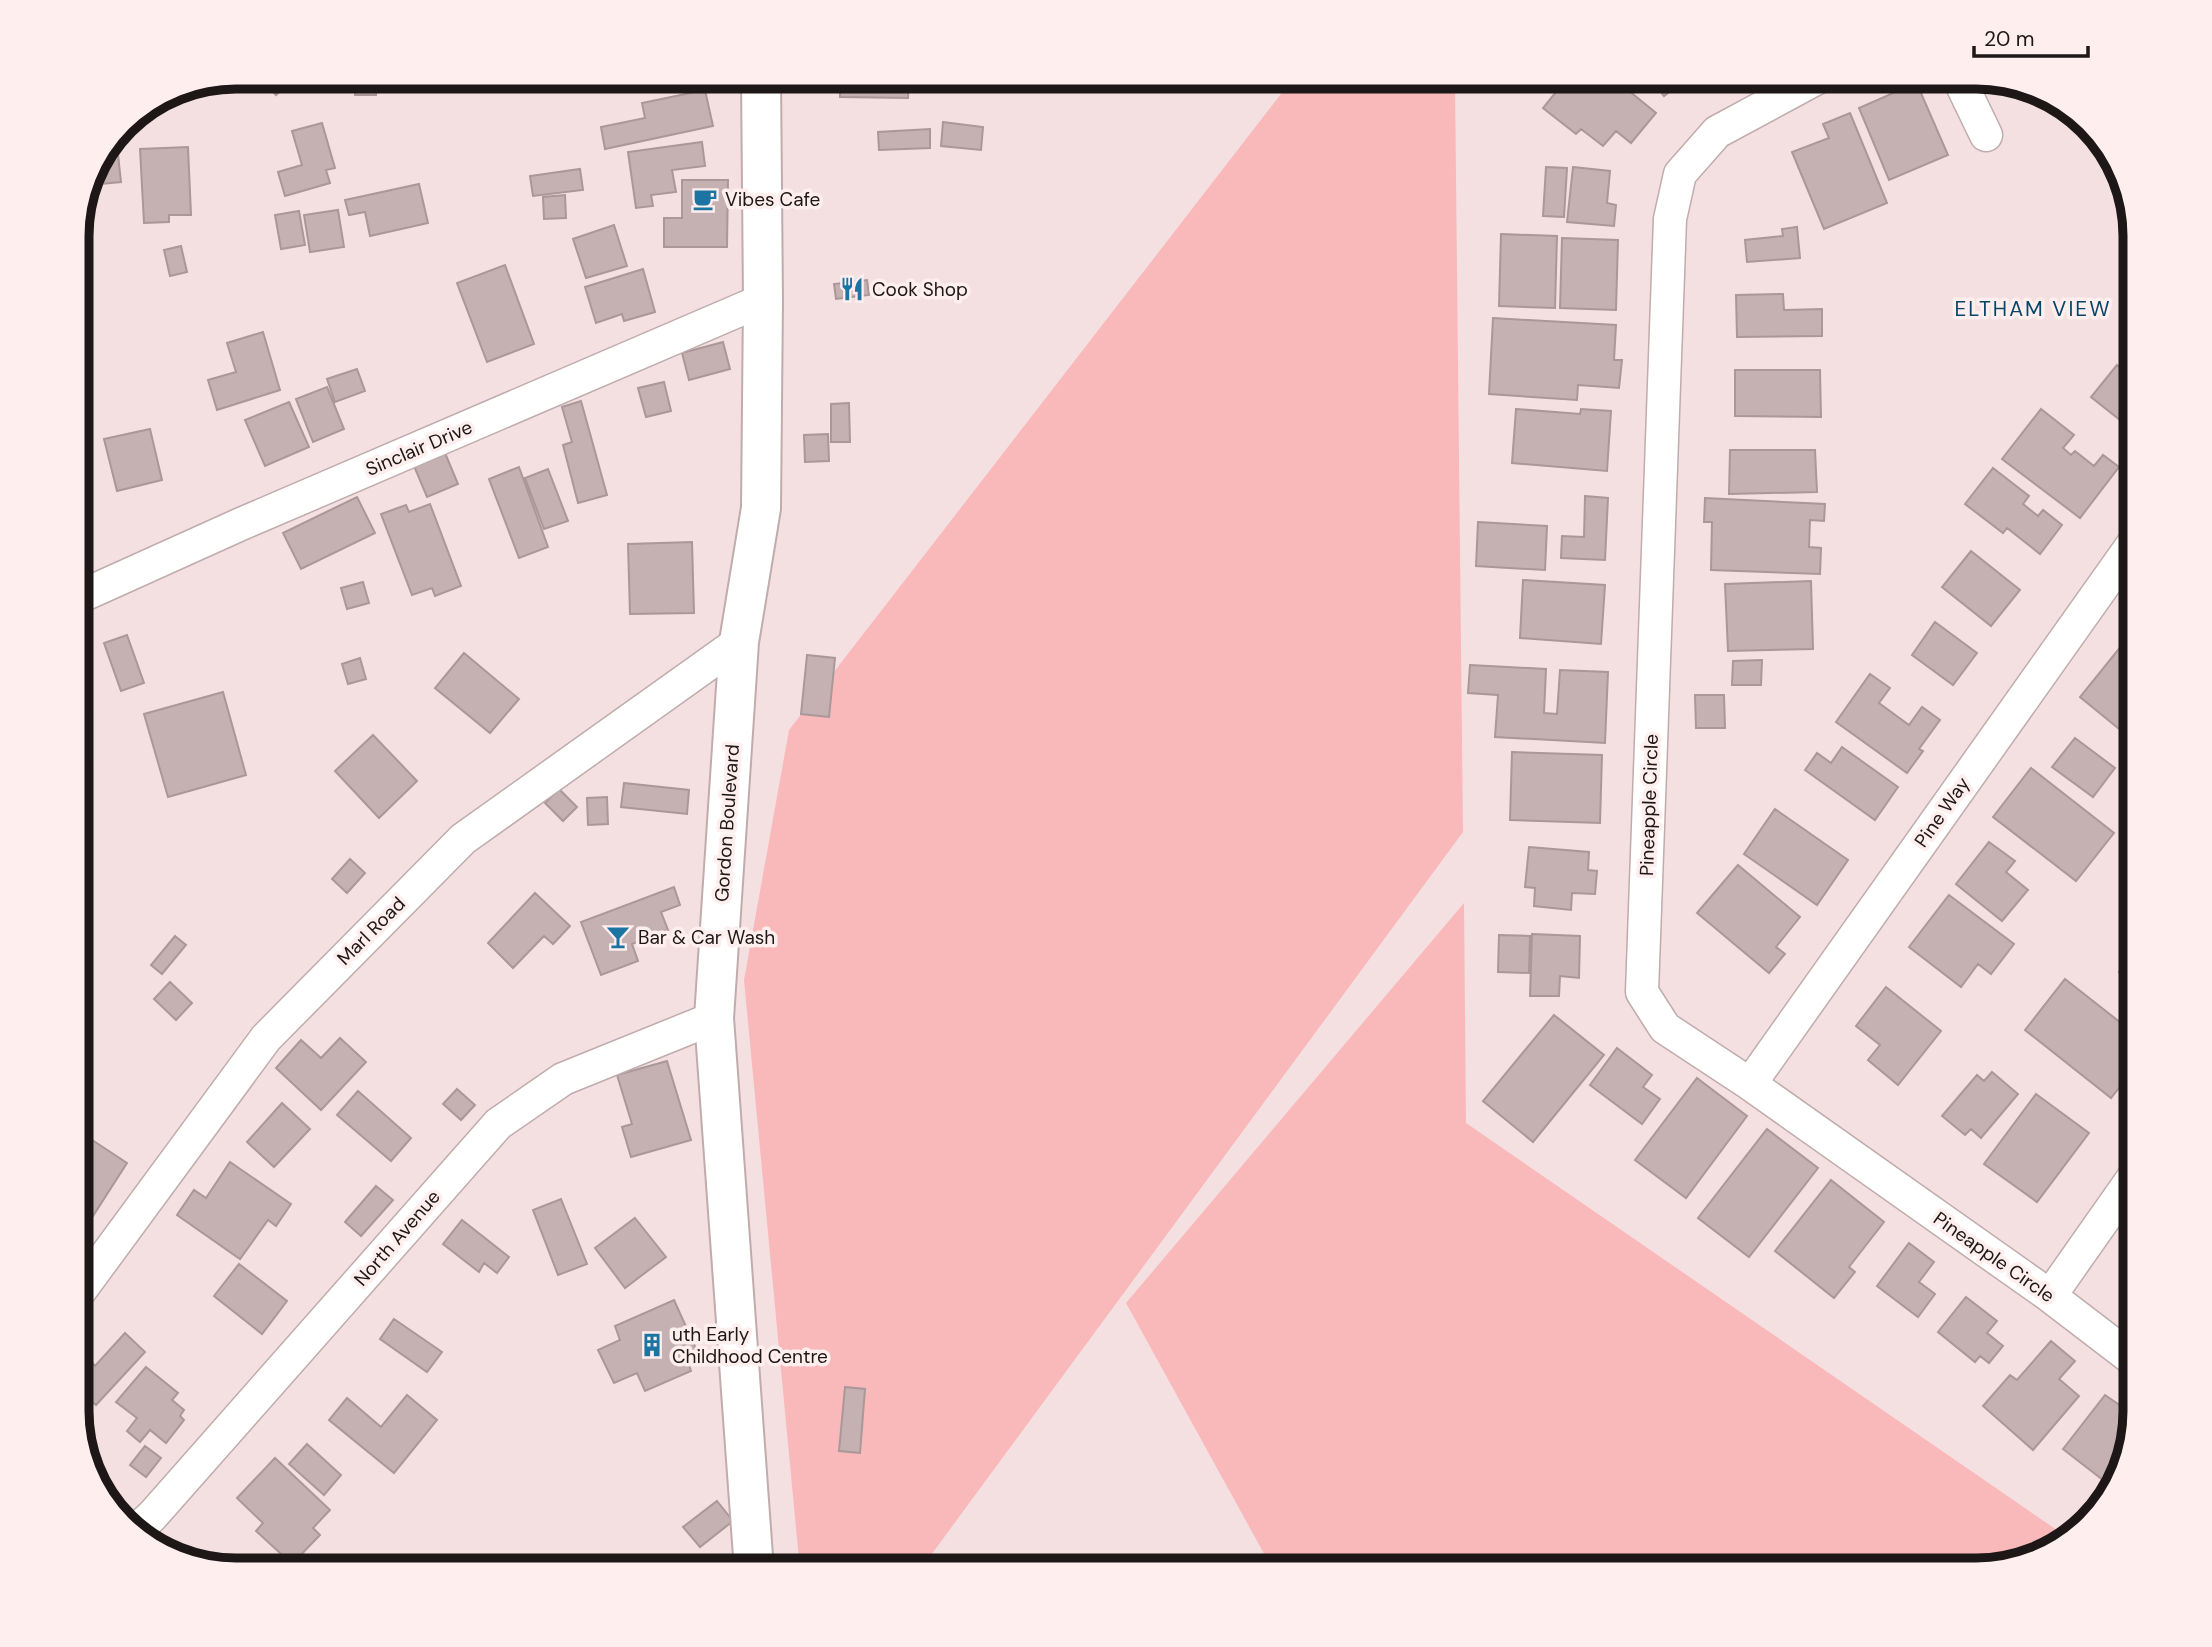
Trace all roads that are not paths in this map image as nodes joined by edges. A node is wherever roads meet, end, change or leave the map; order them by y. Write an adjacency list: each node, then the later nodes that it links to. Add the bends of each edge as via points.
1 (1797, 89): 10 (street, Pineapple Circle, via 1717,132 1679,174 1670,219 1642,992 1665,1028)
2 (1964, 89): 4 (street)
3 (761, 90): 5 (street, Gordon Boulevard)
4 (1986, 135)
5 (763, 300): 7 (street, Sinclair Drive); 8 (street, Gordon Boulevard, via 761,508)
6 (2123, 558): 10 (street, Pine Way)
7 (90, 592)
8 (738, 642): 9 (street, Gordon Boulevard); 12 (street, Marl Road, via 463,839 266,1038)
9 (714, 1018): 15 (street, North Avenue, via 563,1079 498,1124); 16 (street, Gordon Boulevard)
10 (1750, 1084): 13 (street, Pineapple Circle)
11 (2123, 1191): 13 (street)
12 (90, 1277)
13 (2050, 1296): 14 (street, Pineapple Circle)
14 (2123, 1351)
15 (143, 1524)
16 (753, 1558)

